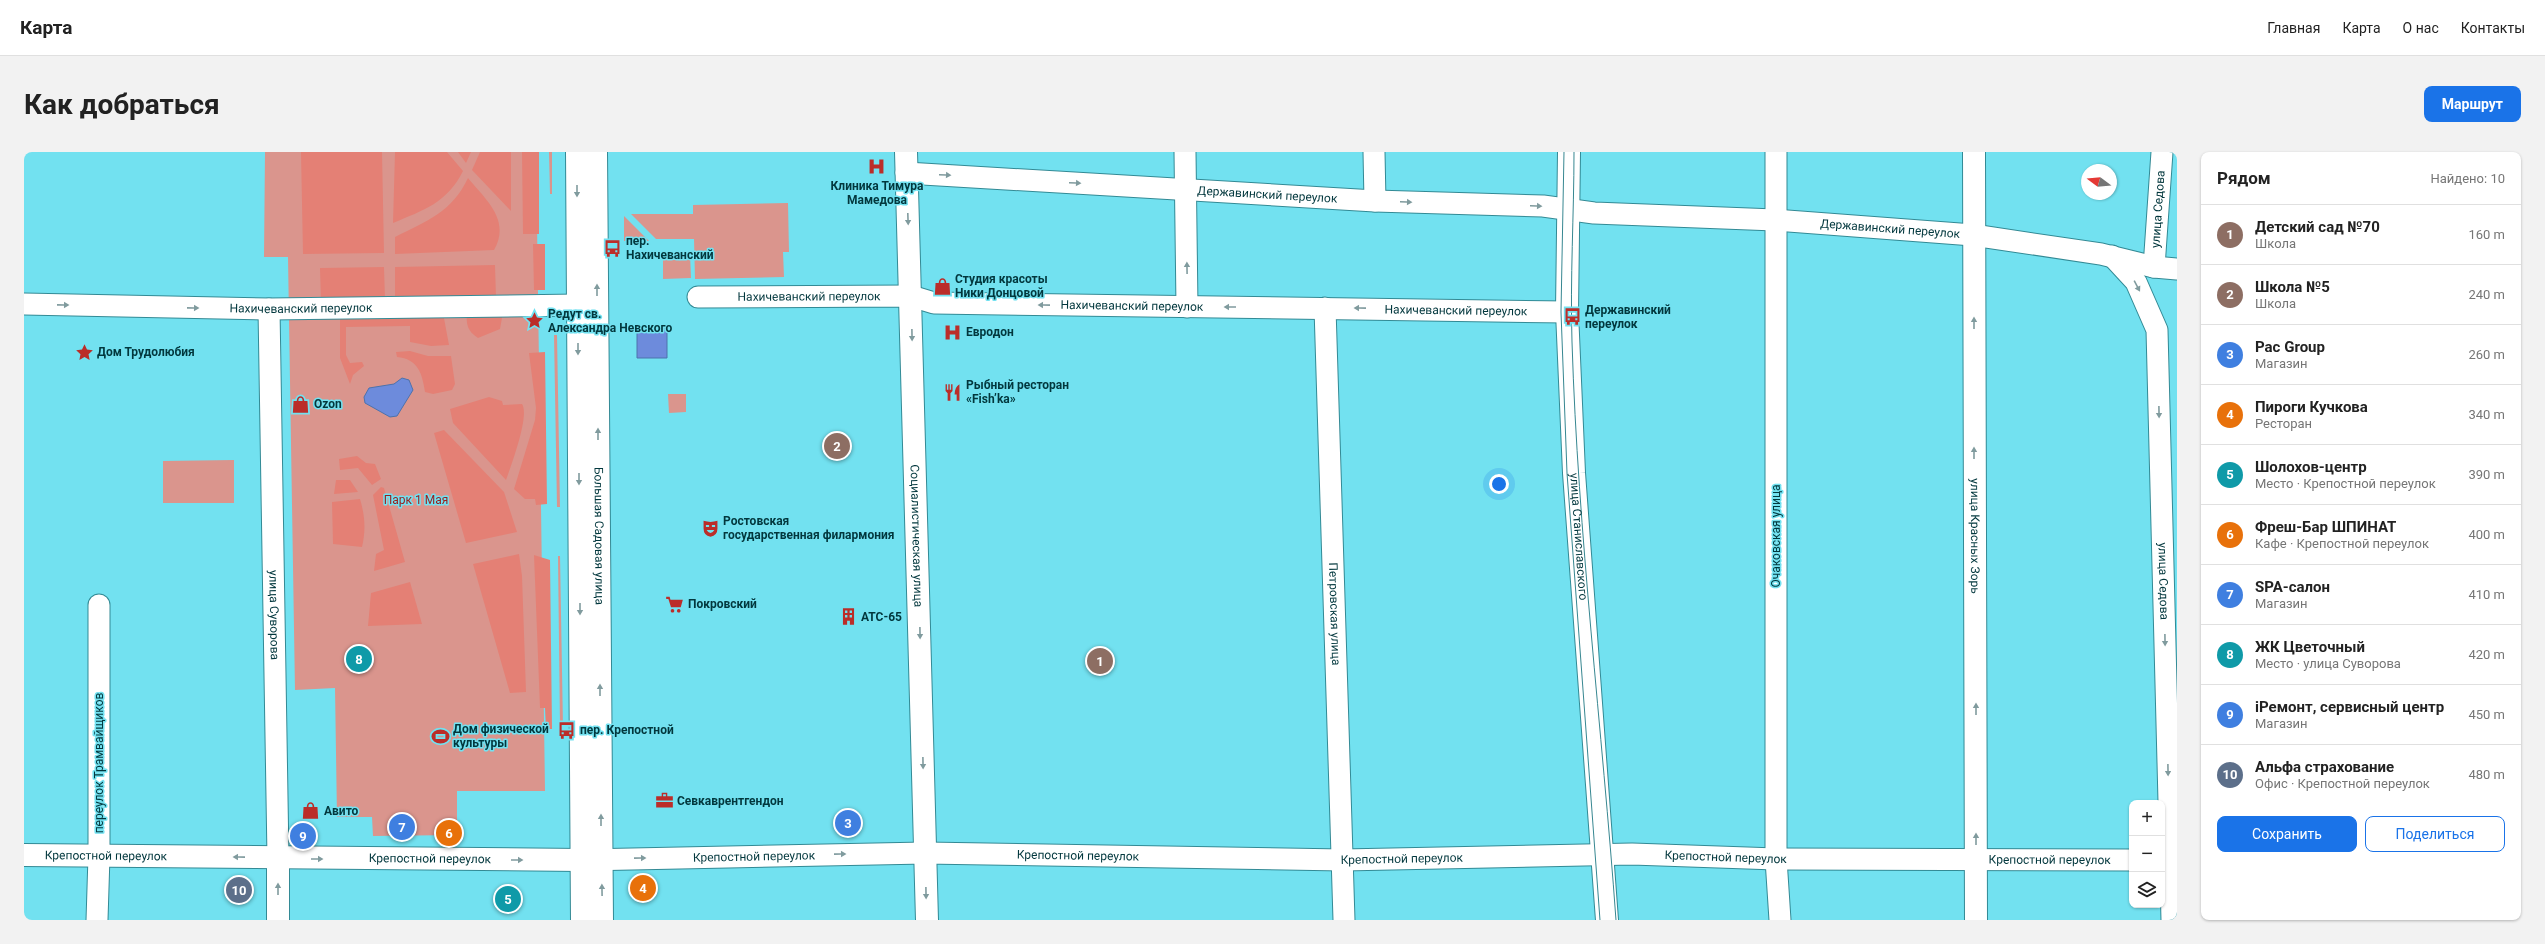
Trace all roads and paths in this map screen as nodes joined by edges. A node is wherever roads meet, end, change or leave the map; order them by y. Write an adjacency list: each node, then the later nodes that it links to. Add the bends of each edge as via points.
1 (577, 152): 21 (street, Большая Садовая улица, one-way to 21)
2 (596, 152): 33 (street, Большая Садовая улица, one-way to 2)
3 (1185, 152): 10 (street)
4 (1374, 152): 11 (street)
5 (1569, 152): 12 (street, улица Станиславского)
6 (1776, 152): 13 (street, Очаковская улица)
7 (1974, 152): 14 (street, улица Красных Зорь)
8 (2162, 152): 16 (street, улица Седова)
9 (906, 162): 10 (street, Державинский переулок, one-way to 10); 19 (street, Социалистическая улица, one-way to 19)
10 (1185, 189): 11 (street, Державинский переулок); 22 (street, one-way to 10)
11 (1375, 201): 12 (street, Державинский переулок, one-way to 12)
12 (1569, 208): 13 (street, Державинский переулок, via 1594,213); 25 (street, улица Станиславского)
13 (1775, 220): 14 (street, Державинский переулок); 32 (street, Очаковская улица)
14 (1973, 235): 15 (street, Державинский переулок); 35 (street, улица Красных Зорь, one-way to 14)
15 (2112, 256): 16 (street, Державинский переулок); 37 (street, улица Седова, one-way to 37, via 2136,282 2157,330)
16 (2154, 267): 17 (street, Державинский переулок)
17 (2177, 269)
18 (698, 296): 19 (street, Нахичеванский переулок)
19 (911, 296): 22 (street, Нахичеванский переулок, one-way to 19, via 934,302); 27 (street, Социалистическая улица, one-way to 27)
20 (24, 304): 24 (street, Нахичеванский переулок, one-way to 24)
21 (578, 305): 24 (street, Нахичеванский переулок); 33 (street, Большая Садовая улица, one-way to 33)
22 (1187, 307): 23 (street, Нахичеванский переулок, one-way to 22)
23 (1325, 308): 25 (street, Нахичеванский переулок, one-way to 23); 34 (street, Петровская улица)
24 (269, 309): 31 (street, улица Суворова)
25 (1567, 312): 28 (street, улица Станиславского, via 1574,473)
26 (99, 605): 30 (street, переулок Трамвайщиков)
27 (925, 853): 33 (street, Крепостной переулок, one-way to 27); 34 (street, Крепостной переулок); 42 (street, Социалистическая улица, one-way to 42)
28 (1603, 854): 32 (street, Крепостной переулок); 34 (street, Крепостной переулок); 44 (street, улица Станиславского)
29 (24, 855): 30 (street, Крепостной переулок)
30 (99, 856): 31 (street, Крепостной переулок, one-way to 30); 38 (street, переулок Трамвайщиков)
31 (278, 858): 33 (street, Крепостной переулок, one-way to 33); 39 (street, улица Суворова, one-way to 31)
32 (1776, 859): 35 (street, Крепостной переулок); 45 (street, Очаковская улица)
33 (591, 860): 40 (street, Большая Садовая улица); 41 (street, Большая Садовая улица, one-way to 33)
34 (1343, 860): 43 (street, Петровская улица)
35 (1976, 860): 36 (street, Крепостной переулок); 46 (street, улица Красных Зорь)
36 (2129, 860)
37 (2170, 860): 47 (street, улица Седова)
38 (97, 920)
39 (278, 920)
40 (582, 920)
41 (602, 920)
42 (927, 920)
43 (1344, 920)
44 (1607, 920)
45 (1780, 920)
46 (1976, 920)
47 (2172, 920)

